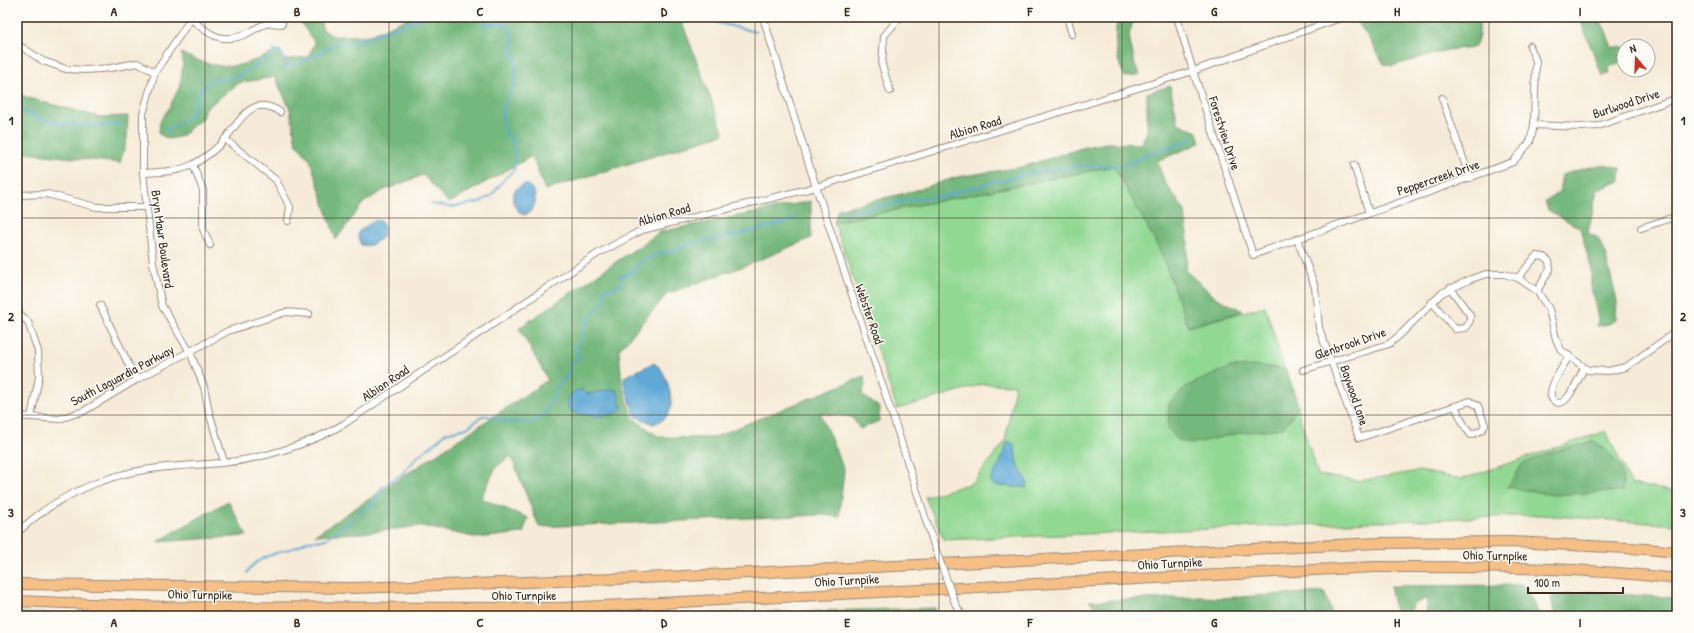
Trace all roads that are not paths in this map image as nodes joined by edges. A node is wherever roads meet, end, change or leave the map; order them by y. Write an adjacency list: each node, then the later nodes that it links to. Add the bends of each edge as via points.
1 (190, 17): 7 (street, via 205,31 222,39 241,36 268,22); 12 (street, Bryn Mawr Boulevard)
2 (763, 17): 23 (street, Webster Road)
3 (900, 17): 13 (street, via 884,36 882,65)
4 (1067, 17): 8 (street)
5 (1177, 17): 11 (street, Forestview Drive)
6 (1343, 17): 11 (street, Albion Road)
7 (282, 24)
8 (1072, 34)
9 (17, 44): 12 (street, via 43,61 66,69 105,69 137,63)
10 (1530, 46): 17 (street, Peppercreek Drive, via 1536,61)
11 (1193, 71): 23 (street, Albion Road); 32 (street, Forestview Drive)
12 (155, 72): 21 (street, Bryn Mawr Boulevard, via 143,114)
13 (890, 91)
14 (1442, 98): 22 (street)
15 (1677, 98): 17 (street, Burlwood Drive, via 1598,126)
16 (280, 112): 18 (street, via 272,107 253,108 243,114)
17 (1534, 125): 22 (street, Peppercreek Drive, via 1530,142 1512,162)
18 (225, 139): 19 (street, via 210,154); 28 (street, via 276,180 290,207)
19 (193, 165): 21 (street, via 168,172); 31 (street, via 204,190 203,230)
20 (1354, 165): 26 (street)
21 (144, 173): 25 (street, Bryn Mawr Boulevard)
22 (1470, 178): 26 (street, Peppercreek Drive)
23 (816, 187): 50 (street, Albion Road, via 642,230 597,254 339,426 313,440 285,449); 56 (street, Webster Road, bridge, via 933,542)
24 (17, 195): 25 (street, via 47,194 96,207)
25 (146, 207): 41 (street, Bryn Mawr Boulevard, via 153,264 162,306)
26 (1369, 213): 30 (street, Peppercreek Drive)
27 (1677, 216): 29 (street)
28 (288, 221)
29 (1641, 228)
30 (1297, 239): 32 (street, Peppercreek Drive); 43 (street, Baywood Lane, via 1315,287 1319,328)
31 (210, 245)
32 (1253, 255)
33 (1518, 278): 34 (street, Glenbrook Drive, via 1504,274 1486,274); 35 (street, Glenbrook Drive); 35 (street, via 1536,256 1544,257 1549,261 1550,269)
34 (1450, 288): 36 (street, Glenbrook Drive); 36 (street, via 1470,315 1466,328 1455,329)
35 (1537, 290): 42 (street, Glenbrook Drive, via 1550,309 1561,350)
36 (1432, 302): 43 (street, Glenbrook Drive, via 1389,344)
37 (100, 306): 46 (street)
38 (17, 311): 49 (street, via 28,322 38,351 39,377)
39 (309, 314): 41 (street, South Laguardia Parkway, via 286,312 228,331)
40 (1677, 331): 44 (street, via 1626,367 1608,371)
41 (190, 352): 46 (street, South Laguardia Parkway); 50 (street, Bryn Mawr Boulevard, via 204,387)
42 (1569, 356): 44 (street, Glenbrook Drive); 44 (street, via 1550,393 1556,403 1566,400)
43 (1332, 362): 45 (street, Glenbrook Drive); 47 (street, Baywood Lane, via 1359,438)
44 (1584, 368)
45 (1303, 370)
46 (136, 380): 49 (street, South Laguardia Parkway, via 84,411 59,419)
47 (1455, 406): 47 (street, Baywood Lane, via 1471,435 1482,430 1485,425 1478,406 1470,401)
48 (17, 416): 49 (street, South Laguardia Parkway)
49 (31, 417)
50 (224, 462): 51 (street, Albion Road, via 173,466 118,476 74,492 31,520)
51 (17, 533)
52 (1677, 552): 54 (highway, Ohio Turnpike, via 1512,542 1378,543 643,578 354,588)
53 (1677, 578): 55 (highway, Ohio Turnpike, via 1509,567 1374,567 562,608 165,607)
54 (17, 584)
55 (17, 601)
56 (962, 616)

